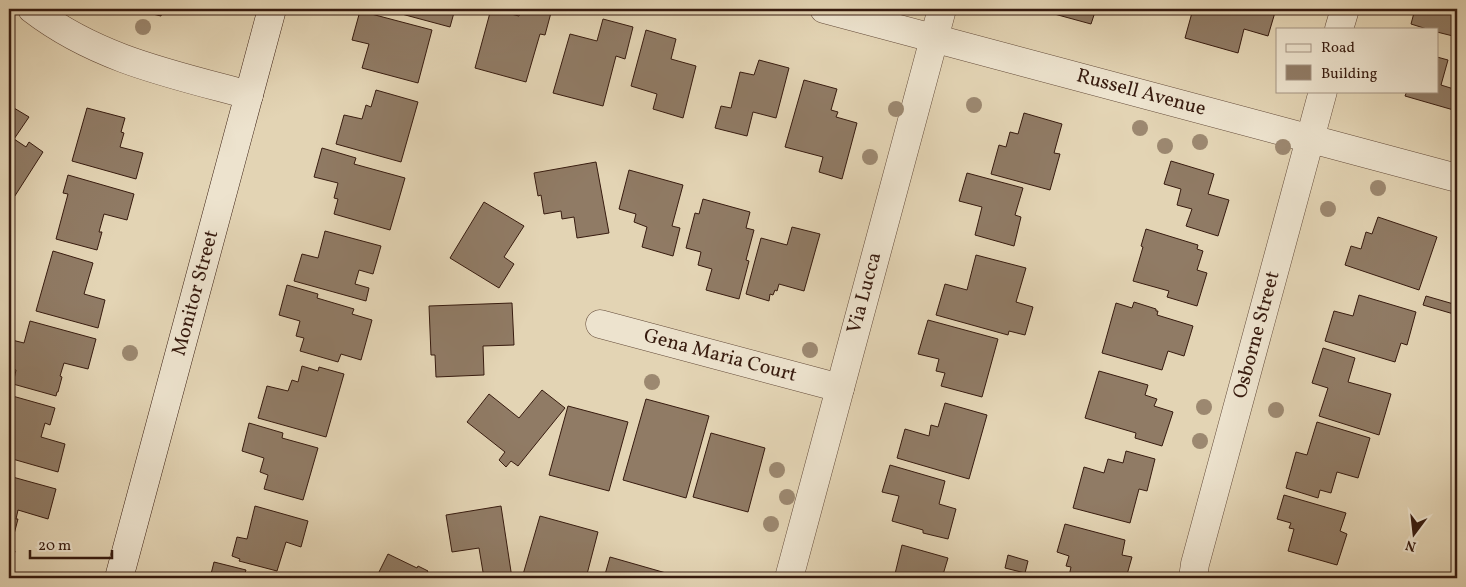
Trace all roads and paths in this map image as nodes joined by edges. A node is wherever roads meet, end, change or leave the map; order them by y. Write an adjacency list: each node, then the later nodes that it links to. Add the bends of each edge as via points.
1 (32, 9): 9 (street, via 90,45 139,65)
2 (272, 9): 9 (street, Monitor Street)
3 (824, 9): 7 (street, Russell Avenue)
4 (942, 9): 7 (street, Via Lucca)
5 (1345, 9): 6 (street)
6 (1339, 28)
7 (934, 38): 10 (street, Russell Avenue); 13 (street, Via Lucca)
8 (1323, 92): 10 (street, Osborne Street)
9 (249, 95): 14 (street, Monitor Street)
10 (1310, 138): 11 (street, Russell Avenue); 16 (street, Osborne Street)
11 (1457, 178)
12 (600, 324): 13 (street, Gena Maria Court)
13 (840, 388): 15 (street, Via Lucca)
14 (119, 578)
15 (789, 578)
16 (1193, 578)

